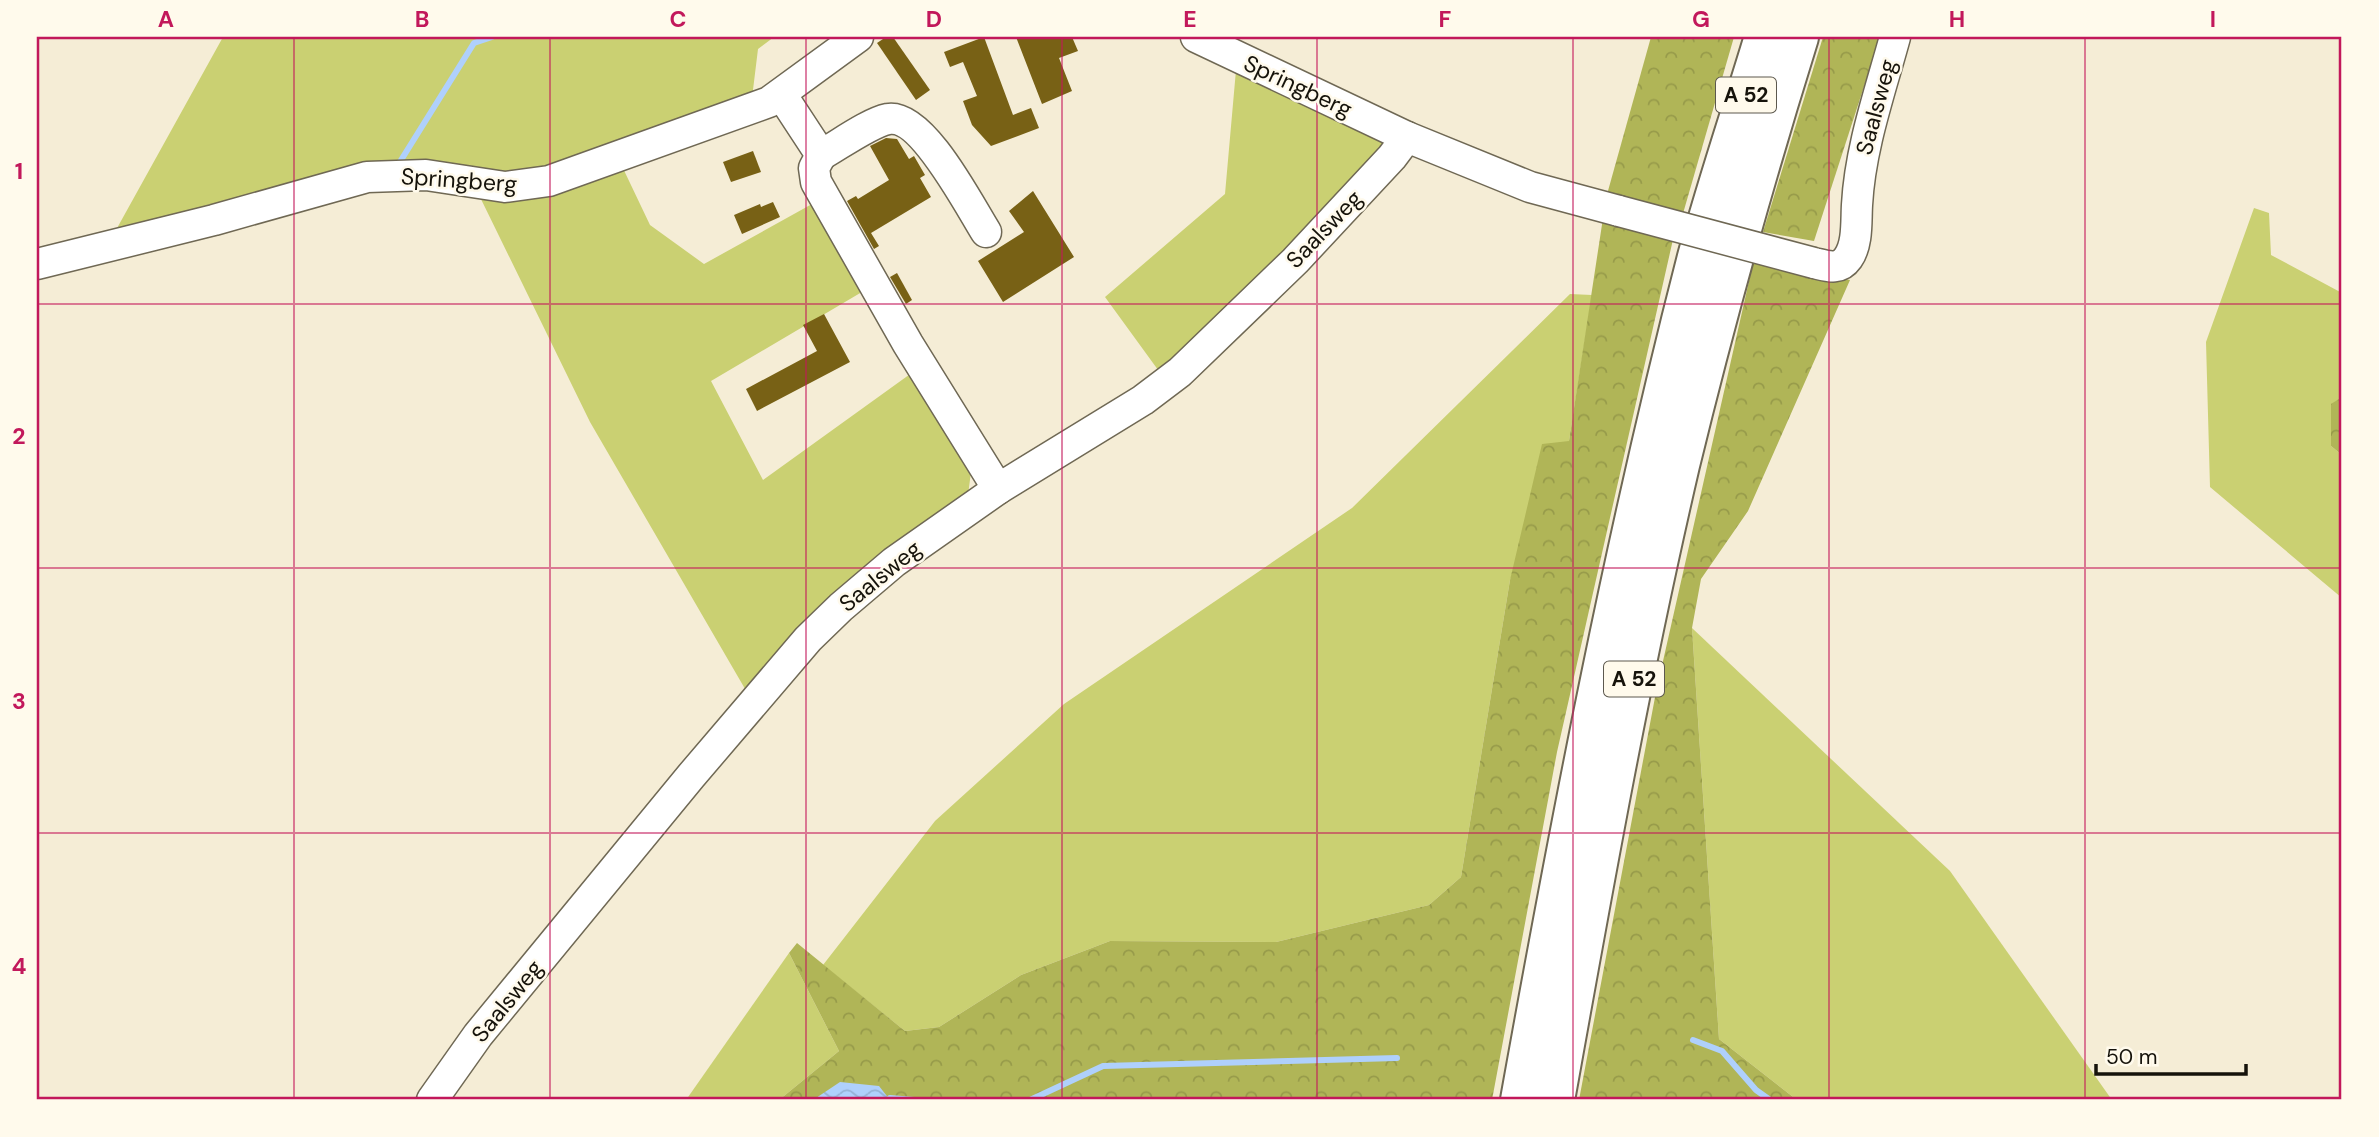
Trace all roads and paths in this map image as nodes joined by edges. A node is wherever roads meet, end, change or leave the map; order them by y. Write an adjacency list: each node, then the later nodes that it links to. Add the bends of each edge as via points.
1 (858, 37): 6 (street, Springberg)
2 (1199, 37): 7 (street, Springberg)
3 (1764, 37): 13 (highway, A 52, via 1698,254 1647,457 1562,865)
4 (1799, 37): 14 (highway, A 52, via 1732,262 1680,466 1630,700)
5 (1895, 37): 7 (street, Saalsweg, bridge, via 1858,176 1852,249 1840,266 1832,268 1530,187)
6 (781, 94): 8 (street); 10 (street, Springberg, via 751,109 549,181 505,187 425,175 367,177)
7 (1404, 135): 11 (street, Saalsweg, via 1392,157 1295,261 1180,372 1143,400)
8 (821, 155): 9 (street, via 885,119 898,118 929,144); 11 (street, via 814,168 816,182)
9 (986, 232)
10 (37, 264)
11 (998, 489): 12 (street, Saalsweg, via 894,562 808,639 478,1035)
12 (432, 1100)
13 (1520, 1100)
14 (1555, 1100)

